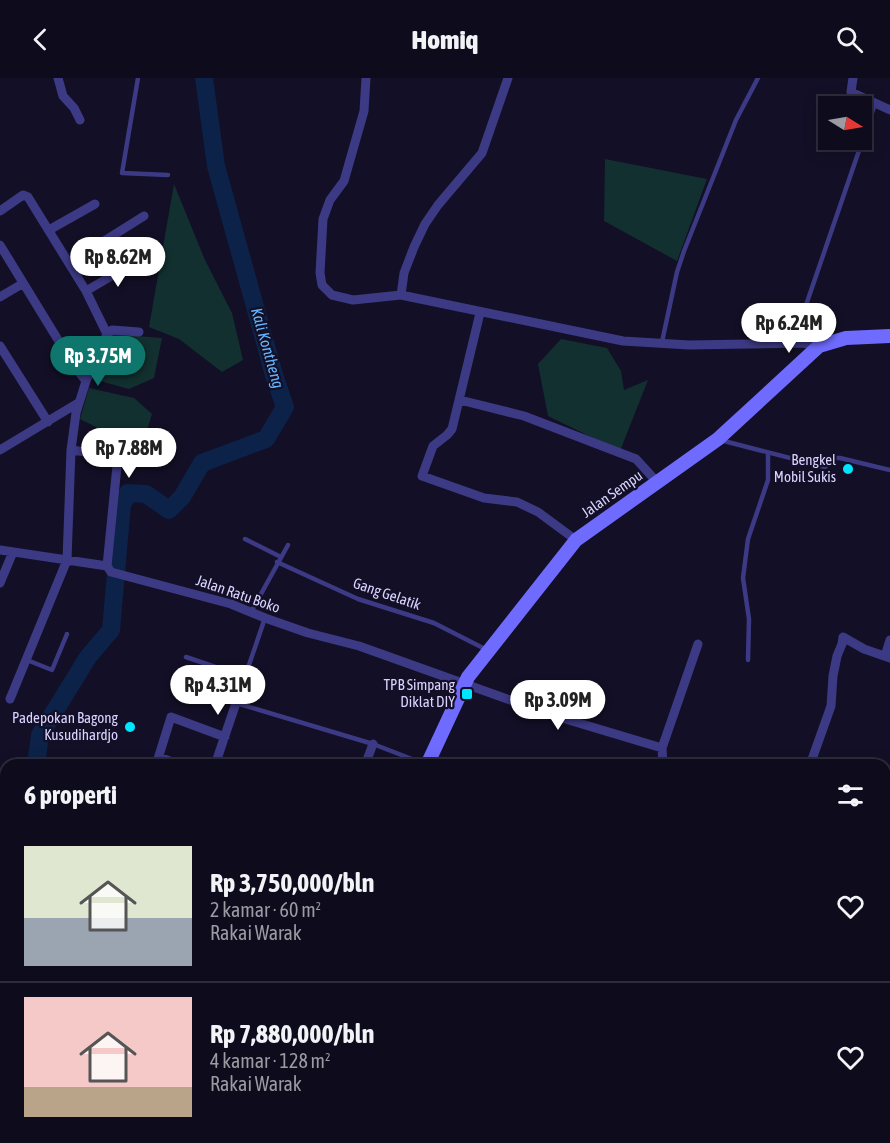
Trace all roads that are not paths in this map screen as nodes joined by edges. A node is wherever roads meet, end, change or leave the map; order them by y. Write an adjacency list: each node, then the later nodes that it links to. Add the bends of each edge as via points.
1 (58, 78): 9 (street, via 63,96)
2 (138, 78): 10 (lane, via 122,172)
3 (366, 78): 20 (street, via 364,111 344,181 330,200 323,219 320,273 326,291 339,298)
4 (508, 78): 20 (street, via 482,153 425,224 404,273)
5 (758, 78): 26 (lane, via 735,120 684,251)
6 (853, 78): 7 (street, via 851,92)
7 (875, 104): 8 (street); 27 (lane)
8 (890, 110)
9 (80, 120)
10 (168, 175)
11 (95, 204): 14 (street)
12 (0, 211): 14 (street, via 26,195)
13 (144, 216): 17 (street)
14 (49, 230): 17 (street)
15 (0, 245): 18 (street)
16 (135, 262): 19 (street)
17 (69, 263): 19 (street)
18 (22, 284): 21 (street); 30 (street)
19 (86, 291): 24 (street)
20 (401, 295): 22 (street)
21 (0, 297)
22 (480, 313): 26 (street, via 623,341); 31 (street)
23 (139, 332): 24 (street, via 112,330)
24 (107, 334): 30 (street)
25 (890, 336): 29 (main road, Jalan Sempu, via 846,338)
26 (662, 343): 27 (street)
27 (794, 343): 29 (street)
28 (0, 346): 33 (street)
29 (819, 346): 34 (main road, Jalan Sempu)
30 (86, 381): 32 (street)
31 (460, 400): 39 (street, via 524,416 636,459); 41 (street, via 452,429 433,446 422,476 483,498 517,502)
32 (78, 403): 33 (street); 36 (street)
33 (48, 422): 35 (street)
34 (718, 439): 37 (lane); 39 (main road, Jalan Sempu)
35 (1, 447)
36 (71, 450): 46 (street); 47 (street, via 118,456)
37 (768, 453): 38 (lane, via 825,467 833,458 840,458); 58 (lane, via 768,480 748,539 743,578 749,619)
38 (890, 470)
39 (657, 482): 41 (main road, Jalan Sempu)
40 (245, 539): 45 (lane, Gang Gelatik)
41 (576, 540): 54 (main road, Jalan Sempu)
42 (288, 544): 45 (lane)
43 (0, 549): 44 (street, Jalan Ratu Boko)
44 (13, 552): 46 (street, Jalan Ratu Boko); 48 (street)
45 (279, 559): 49 (lane); 54 (lane, Gang Gelatik, via 357,599 434,623)
46 (67, 560): 47 (street, Jalan Ratu Boko); 57 (street)
47 (113, 571): 49 (street, Jalan Ratu Boko)
48 (0, 583)
49 (251, 612): 50 (street, Jalan Ratu Boko)
50 (266, 618): 59 (lane); 60 (street, Jalan Ratu Boko, via 359,646)
51 (67, 634): 57 (lane, via 52,670)
52 (890, 640): 56 (street)
53 (698, 644): 65 (street)
54 (488, 651): 60 (main road, Jalan Sempu)
55 (186, 657): 59 (lane)
56 (888, 657): 72 (street, via 843,637 833,676 832,702)
57 (27, 660): 61 (street)
58 (748, 660)
59 (245, 677): 62 (lane)
60 (464, 685): 65 (street, Jalan Ratu Boko); 70 (main road, Jalan Sempu)
61 (10, 699)
62 (236, 703): 63 (street); 64 (lane)
63 (225, 737): 66 (street, via 171,717); 67 (street)
64 (373, 744): 68 (street); 69 (lane)
65 (662, 748): 71 (street)
66 (159, 759)
67 (217, 759)
68 (367, 759)
69 (412, 759)
70 (430, 759)
71 (663, 759)
72 (812, 759)

